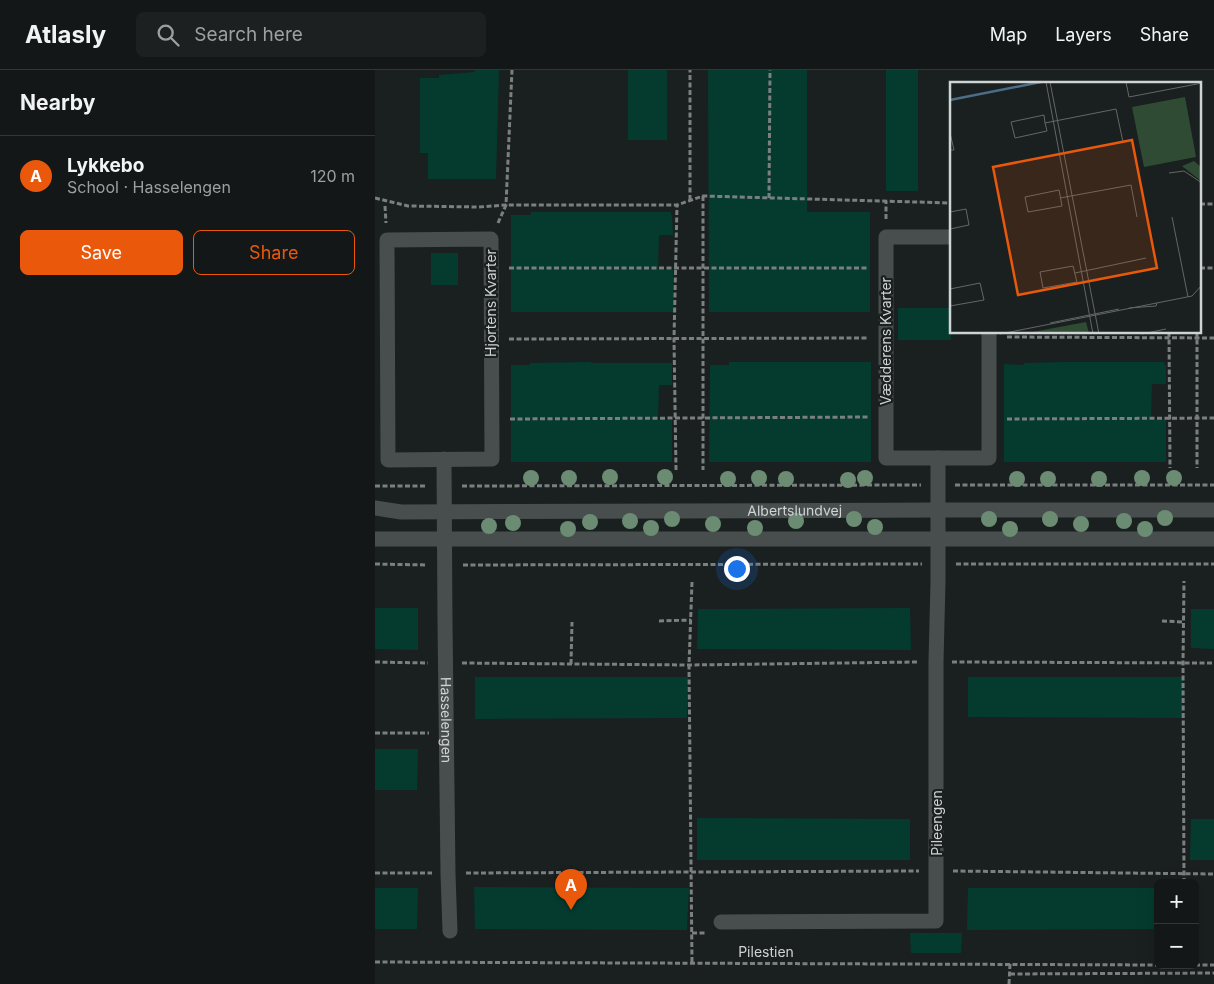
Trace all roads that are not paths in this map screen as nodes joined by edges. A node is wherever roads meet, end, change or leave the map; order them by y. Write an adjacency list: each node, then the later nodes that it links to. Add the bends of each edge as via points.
1 (950, 237): 3 (street, Vædderens Kvarter, via 886,237 886,458)
2 (989, 335): 3 (street, Vædderens Kvarter, via 989,458)
3 (938, 458): 6 (street)
4 (444, 459): 4 (street, Hjortens Kvarter, via 388,460 387,240 491,240 492,459); 8 (street)
5 (375, 508): 8 (street, Albertslundvej, via 401,512)
6 (937, 510): 7 (street, Albertslundvej); 8 (street, Albertslundvej); 11 (street, Pileengen)
7 (1214, 510)
8 (444, 511): 10 (street, Hasselengen)
9 (375, 539): 10 (street, Albertslundvej)
10 (444, 539): 11 (street, Albertslundvej); 14 (street, Hasselengen)
11 (938, 539): 12 (street, Albertslundvej); 13 (street, Pileengen, via 936,921)
12 (1214, 539)
13 (721, 922)
14 (450, 931)

